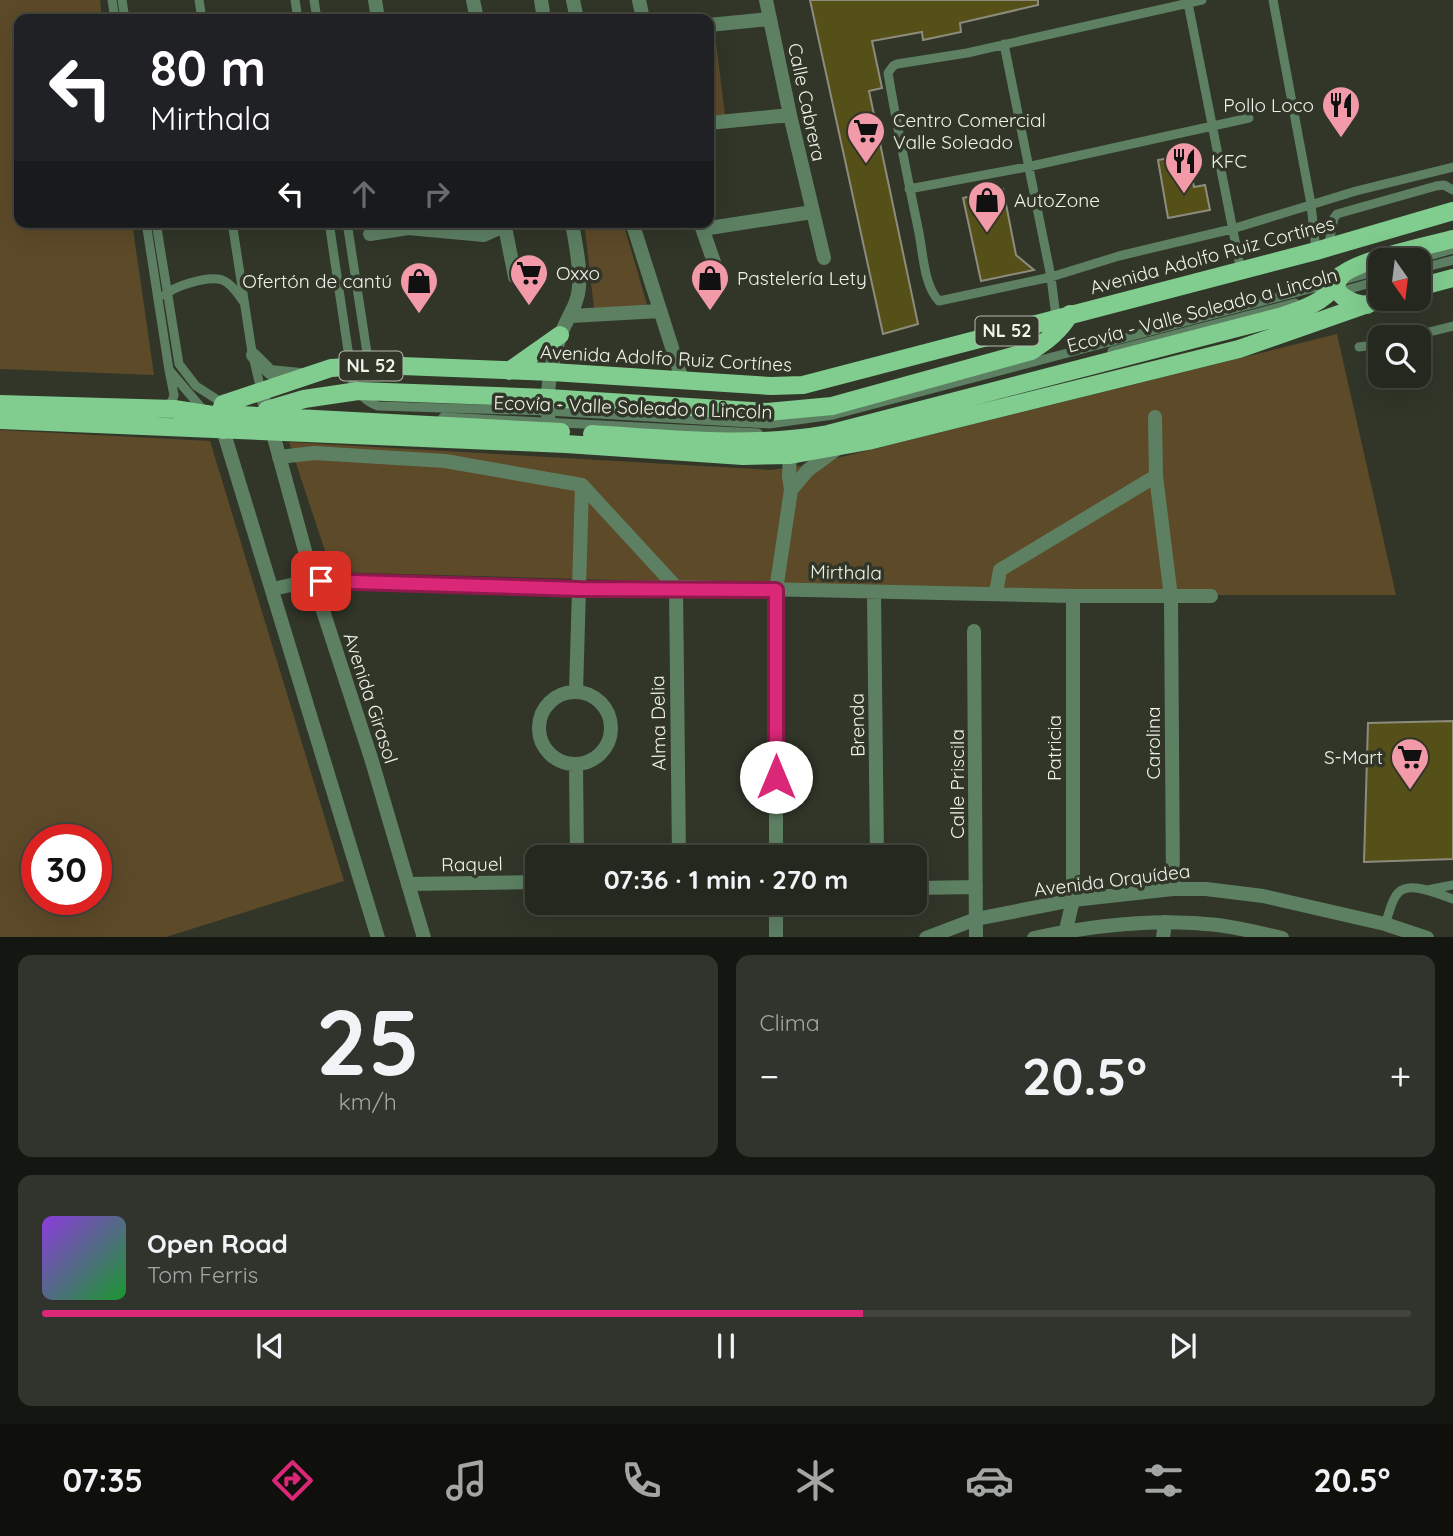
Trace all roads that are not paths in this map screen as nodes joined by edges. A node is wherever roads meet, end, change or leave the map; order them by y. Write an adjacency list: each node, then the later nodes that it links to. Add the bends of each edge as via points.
1 (766, 0): 5 (street, Calle Cabrera)
2 (1202, 0): 4 (lane)
3 (1273, 0): 16 (lane)
4 (1188, 3): 7 (lane); 11 (lane)
5 (770, 19): 6 (street); 8 (street, Calle Cabrera)
6 (714, 25)
7 (1004, 44): 12 (lane); 14 (lane, via 890,69)
8 (790, 115): 10 (street); 18 (street, Calle Cabrera)
9 (1249, 118): 11 (lane)
10 (714, 123)
11 (1212, 125): 12 (lane); 32 (lane)
12 (1027, 167): 14 (lane); 46 (lane)
13 (1453, 167): 16 (lane)
14 (909, 189): 46 (lane, via 929,283 939,301)
15 (1453, 190): 35 (lane, via 1436,186 1337,214)
16 (1311, 204): 32 (lane); 35 (lane)
17 (1453, 211): 35 (main road, Avenida Adolfo Ruiz Cortínes / NL 52)
18 (812, 212): 19 (street); 38 (street, Calle Cabrera)
19 (714, 224)
20 (147, 228): 55 (lane)
21 (157, 228): 52 (lane)
22 (233, 228): 54 (lane)
23 (329, 228): 66 (lane)
24 (348, 228): 65 (lane)
25 (395, 228): 33 (street)
26 (430, 228): 27 (street, via 484,235)
27 (497, 228)
28 (504, 228): 45 (street)
29 (573, 228): 58 (street, via 580,289)
30 (634, 228): 56 (street)
31 (703, 228): 41 (street)
32 (1232, 229): 43 (lane); 46 (lane)
33 (370, 234)
34 (1453, 239): 53 (main road, via 1341,275)
35 (1322, 249): 43 (main road, Avenida Adolfo Ruiz Cortínes / NL 52)
36 (1453, 249): 37 (lane)
37 (1432, 255)
38 (824, 258)
39 (1453, 260): 40 (lane)
40 (1432, 266)
41 (716, 268)
42 (1453, 269): 44 (main road)
43 (1241, 271): 57 (main road, Avenida Adolfo Ruiz Cortínes / NL 52)
44 (1432, 275)
45 (515, 277)
46 (1051, 277): 57 (lane)
47 (1453, 278): 49 (main road)
48 (1368, 281): 53 (lane)
49 (1432, 284)
50 (1368, 287): 53 (lane, Ecovía - Valle Soleado a Lincoln)
51 (1368, 291): 53 (main road)
52 (167, 293): 54 (lane, via 175,287 218,279 231,285); 55 (lane); 76 (lane, via 179,364)
53 (1351, 296): 80 (lane, Ecovía - Valle Soleado a Lincoln, via 833,415 769,424); 80 (main road, via 1234,339 839,441 729,449); 81 (main road, Avenida Adolfo Ruiz Cortínes / NL 52, via 1239,349)
54 (244, 302): 64 (lane)
55 (159, 305): 67 (lane)
56 (660, 311): 58 (street); 71 (street)
57 (1063, 315): 71 (main road, Avenida Adolfo Ruiz Cortínes / NL 52, via 803,385); 80 (main road, via 1063,325 1031,351 832,406)
58 (571, 316): 61 (street)
59 (1453, 326): 60 (lane)
60 (1431, 332)
61 (560, 335): 68 (main road); 69 (street)
62 (1368, 346): 63 (lane)
63 (1359, 347)
64 (253, 355): 70 (street, via 270,372); 72 (lane)
65 (369, 366): 66 (main road, Avenida Adolfo Ruiz Cortínes / NL 52); 68 (main road, Avenida Adolfo Ruiz Cortínes / NL 52)
66 (351, 367): 70 (main road, Avenida Adolfo Ruiz Cortínes / NL 52); 73 (lane)
67 (169, 370): 75 (lane, via 174,394); 76 (lane)
68 (509, 372): 69 (main road, Avenida Adolfo Ruiz Cortínes / NL 52)
69 (552, 372): 71 (main road, Avenida Adolfo Ruiz Cortínes / NL 52); 80 (street)
70 (316, 373): 72 (main road, Avenida Adolfo Ruiz Cortínes / NL 52)
71 (682, 379)
72 (261, 390): 76 (main road, Avenida Adolfo Ruiz Cortínes / NL 52); 79 (street, Avenida Girasol)
73 (358, 391): 79 (main road, via 304,399); 80 (main road)
74 (0, 404): 75 (main road)
75 (169, 409): 76 (main road)
76 (214, 414): 78 (main road, Avenida Adolfo Ruiz Cortínes / NL 52, via 194,428); 79 (main road, Avenida Adolfo Ruiz Cortínes / NL 52); 79 (main road); 79 (lane, Ecovía - Valle Soleado a Lincoln, via 240,409); 89 (street)
77 (1154, 417): 84 (street, Carolina)
78 (0, 420)
79 (270, 420): 80 (main road, Avenida Adolfo Ruiz Cortínes / NL 52); 80 (lane, Ecovía - Valle Soleado a Lincoln); 83 (street, Avenida Girasol)
80 (554, 424): 82 (main road, Avenida Adolfo Ruiz Cortínes / NL 52, via 743,456)
81 (838, 448): 82 (main road, Avenida Adolfo Ruiz Cortínes / NL 52); 86 (street, via 808,470)
82 (799, 454): 86 (street, via 789,476)
83 (279, 457): 85 (street, via 314,453 444,461); 87 (street, Avenida Girasol)
84 (1156, 476): 93 (street, via 1000,570); 95 (street, Carolina)
85 (582, 485): 88 (street); 90 (street)
86 (791, 490): 91 (street)
87 (313, 580): 89 (street, Mirthala); 90 (street, Mirthala); 105 (street, Avenida Girasol)
88 (676, 587): 90 (street, Mirthala); 91 (street, Mirthala); 101 (street, Alma Delia)
89 (272, 589): 118 (street)
90 (579, 589): 98 (street)
91 (776, 590): 92 (street, Mirthala); 102 (street)
92 (874, 593): 93 (street, Mirthala); 103 (street, Brenda)
93 (996, 593): 94 (street, Mirthala)
94 (1073, 596): 95 (street, Mirthala); 112 (street, Patricia)
95 (1171, 597): 96 (street, Mirthala); 109 (street, Carolina)
96 (1210, 597)
97 (974, 631): 107 (street, Calle Priscila)
98 (576, 692): 99 (street, via 603,705 611,723 603,751); 99 (street, via 552,700 539,722 539,735 552,757)
99 (576, 765): 100 (street)
100 (577, 845)
101 (679, 845)
102 (776, 845)
103 (877, 845)
104 (525, 882): 105 (street, Raquel)
105 (408, 884): 119 (street, Avenida Girasol)
106 (1453, 885): 110 (lane)
107 (976, 887): 108 (street); 114 (street, Calle Priscila)
108 (927, 888)
109 (1172, 889): 112 (street, Avenida Orquídea); 116 (street, Avenida Orquídea, via 1231,891)
110 (1426, 890): 111 (lane); 116 (lane, via 1411,888 1398,893)
111 (1453, 899)
112 (1073, 900): 114 (street, Avenida Orquídea); 117 (street, Patricia)
113 (776, 915): 120 (street)
114 (976, 919): 121 (street, Avenida Orquídea); 122 (street, Calle Priscila)
115 (1165, 922): 117 (street); 124 (street); 125 (street, via 1219,925)
116 (1385, 924): 126 (street, Avenida Orquídea)
117 (1064, 934): 123 (street)
118 (378, 937)
119 (424, 937)
120 (776, 937)
121 (926, 937)
122 (976, 937)
123 (1034, 937)
124 (1163, 937)
125 (1282, 937)
126 (1427, 937)

